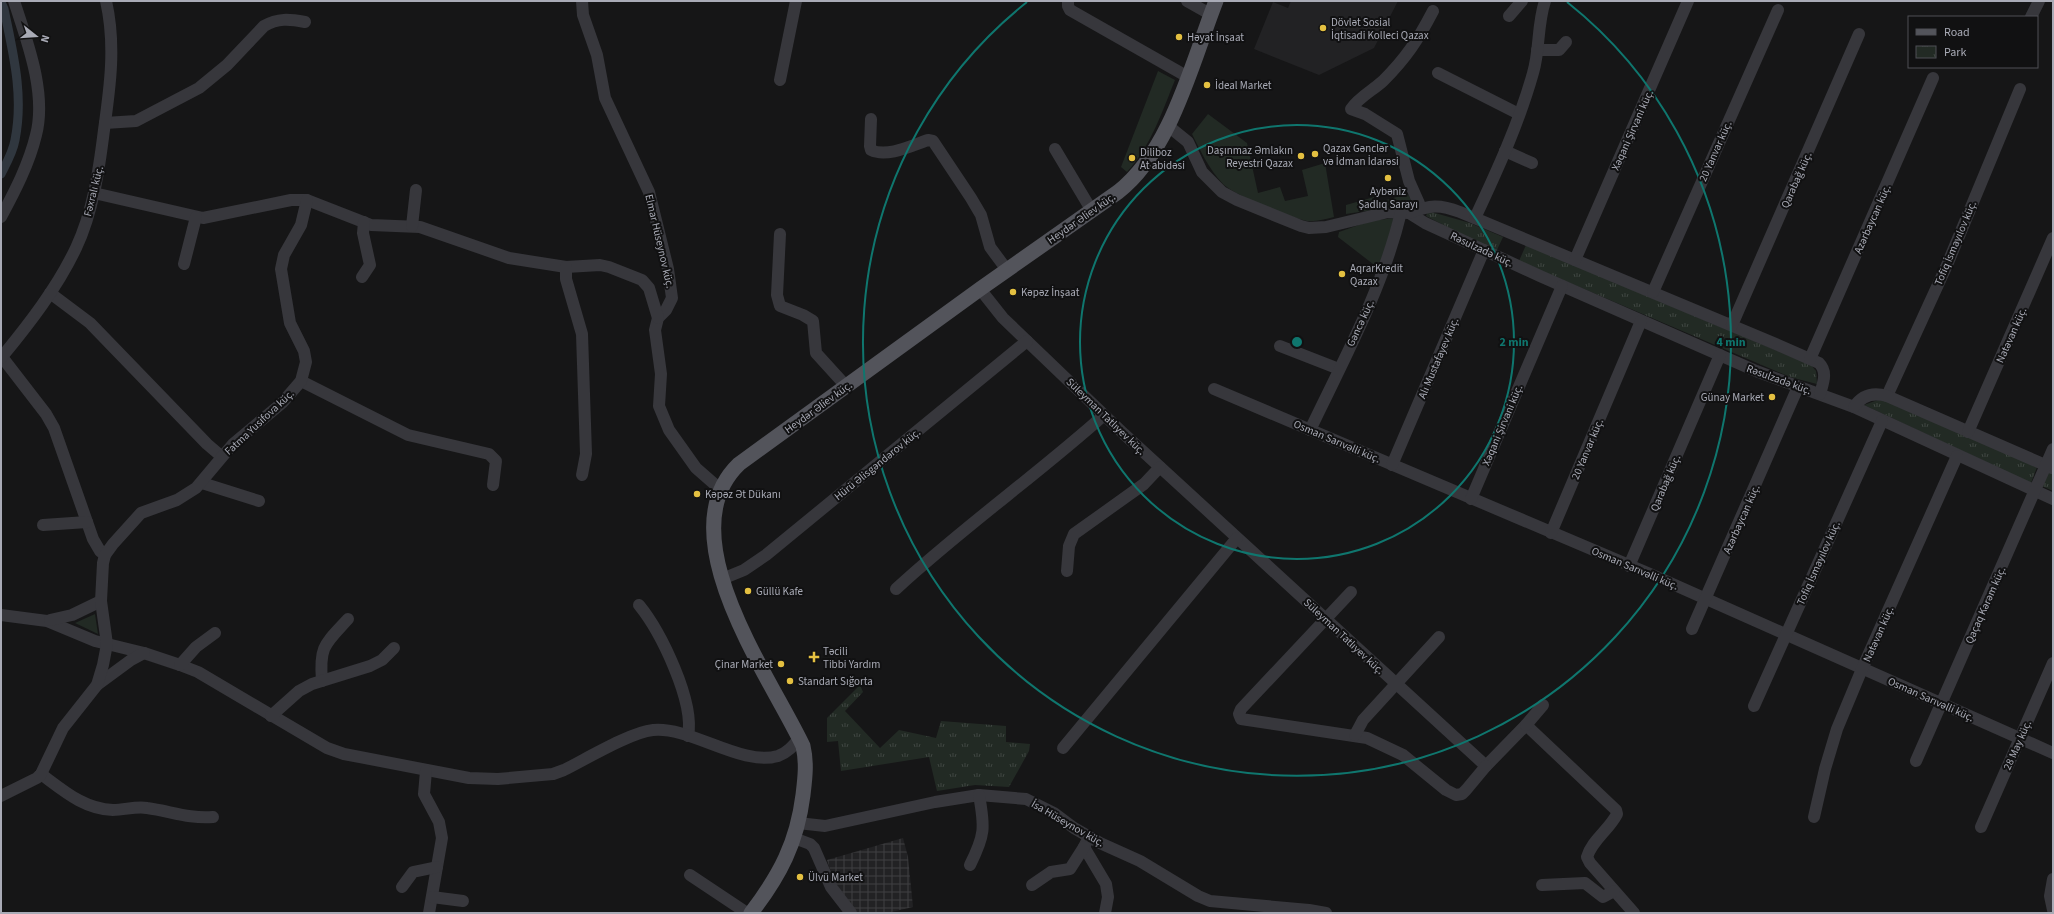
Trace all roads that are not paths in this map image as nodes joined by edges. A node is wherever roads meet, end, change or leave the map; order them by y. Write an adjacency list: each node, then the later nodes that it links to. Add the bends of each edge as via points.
1 (14, 1): 38 (street, via 36,76 38,108 36,134 27,162)
2 (106, 1): 27 (street, Fəxralı küç., via 113,59)
3 (582, 1): 55 (street, Elmar Hüseynov küç., via 583,15 597,55 605,98 642,173 656,216 672,298)
4 (796, 1): 23 (street)
5 (1068, 1): 21 (street, via 1070,10)
6 (1187, 1): 11 (street)
7 (1522, 1): 14 (street)
8 (1545, 1): 19 (street, via 1539,25)
9 (1688, 1): 46 (street, Xəqani Şirvani küç.)
10 (2039, 1): 15 (street)
11 (1213, 8): 21 (main road, Heydər Əliev küç.)
12 (1778, 10): 53 (street, 20 Yanvar küç.)
13 (1433, 11): 35 (street, via 1412,50 1382,82 1351,109 1365,114 1397,134 1409,181)
14 (1510, 16)
15 (2032, 16)
16 (305, 22): 27 (street, via 286,19 271,22 264,26 227,66 199,88 136,121)
17 (1859, 34): 57 (street, Qarabağ küç.)
18 (1566, 42): 19 (street, via 1559,50)
19 (1537, 50): 25 (street, via 1534,72)
20 (1438, 73): 25 (street)
21 (1188, 77): 28 (main road, Heydər Əliev küç.)
22 (1933, 78): 62 (street, Azərbaycan küç.)
23 (780, 80)
24 (2020, 89): 69 (street, Tofiq İsmayılov küç., via 1947,265)
25 (1519, 114): 30 (street)
26 (871, 119): 49 (street, via 870,146 874,152 891,151 928,140 933,141 972,198 981,216 990,247)
27 (105, 123): 33 (street, Fəxralı küç.)
28 (1167, 125): 36 (main road, Heydər Əliev küç., via 1139,173); 37 (street, via 1188,142 1202,172 1222,192 1301,226 1326,227 1380,213)
29 (1055, 148): 36 (street)
30 (1505, 151): 31 (street); 40 (street)
31 (1532, 163)
32 (416, 190): 42 (street)
33 (94, 193): 39 (street); 54 (street, Fəxralı küç., via 76,247)
34 (307, 200): 39 (street, via 295,199 211,217); 41 (street); 64 (street, Fatma Yusifova küç., via 301,225 284,254 281,269 290,323 304,351 306,362)
35 (1421, 208): 37 (street); 40 (street, via 1439,205)
36 (1092, 211): 49 (main road, Heydər Əliev küç.)
37 (1405, 212): 45 (street, Rəsulzadə küç.); 63 (street, Gəncə küç., via 1380,278)
38 (1, 217)
39 (196, 217): 47 (street)
40 (1474, 218): 46 (street)
41 (364, 222): 42 (street, via 382,226); 50 (street, via 363,233 370,265)
42 (412, 226): 48 (street, via 436,231 509,258)
43 (780, 234): 65 (street, via 777,295 780,306 813,321 816,354)
44 (2053, 238): 74 (street, Natəvan küç.)
45 (1484, 250): 51 (street, Rəsulzadə küç.); 78 (street, Alı Mustafayev küç.)
46 (1575, 260): 53 (street)
47 (184, 264)
48 (566, 267): 55 (street, via 609,267 642,280 653,297 654,310); 81 (street, via 566,279 582,334 586,454)
49 (1007, 270): 52 (main road, Heydər Əliev küç.)
50 (362, 277)
51 (1562, 286): 56 (street, Rəsulzadə küç.); 86 (street, Xəqani Şirvani küç.)
52 (980, 289): 58 (street, Süleyman Tatlıyev küç., via 1003,318); 65 (main road, Heydər Əliev küç.)
53 (1653, 292): 57 (street)
54 (50, 293): 61 (street, Fəxralı küç.); 76 (street, via 90,323)
55 (658, 318): 84 (street, via 655,330 663,417 669,430 696,468)
56 (1641, 321): 60 (street, Rəsulzadə küç.); 91 (street, 20 Yanvar küç.)
57 (1732, 325): 62 (street)
58 (1027, 341): 71 (street, Süleyman Tatlıyev küç.); 96 (street, Hürü Əlisgəndərov küç., via 760,560)
59 (1280, 346): 63 (street)
60 (1720, 356): 66 (street, Rəsulzadə küç.); 94 (street, Qarabağ küç.)
61 (1, 358): 89 (street, via 46,414 54,428)
62 (1810, 359): 68 (street, via 1819,363 1824,370)
63 (1339, 369): 73 (street, Gəncə küç.)
64 (301, 381): 76 (street, Fatma Yusifova küç., via 282,403); 83 (street, via 408,435 489,454 496,461)
65 (846, 386): 84 (main road, Heydər Əliev küç., via 739,464)
66 (1798, 387): 68 (street, Rəsulzadə küç.); 99 (street, Azərbaycan küç.)
67 (1214, 389): 73 (street, Osman Sarıvəlli küç.)
68 (1820, 394): 70 (street, Rəsulzadə küç.)
69 (1887, 396): 70 (street, via 1872,393); 74 (street)
70 (1854, 407): 72 (street)
71 (1104, 415): 80 (street, Süleyman Tatlıyev küç.); 97 (street, via 1054,459 951,539)
72 (1882, 421): 77 (street); 108 (street, Tofiq İsmayılov küç.)
73 (1310, 430): 78 (street, Osman Sarıvəlli küç.)
74 (1968, 432): 79 (street)
75 (2053, 449): 79 (street, Qaçaq Kərəm küç.)
76 (221, 456): 82 (street, Fatma Yusifova küç.)
77 (1957, 456): 85 (street); 115 (street, Natəvan küç.)
78 (1392, 465): 86 (street, Osman Sarıvəlli küç.)
79 (2049, 467): 85 (street, Qaçaq Kərəm küç.)
80 (1160, 468): 92 (street, Süleyman Tatlıyev küç.); 95 (street, via 1144,484 1074,534 1069,546)
81 (582, 475)
82 (202, 483): 88 (street); 93 (street, Fatma Yusifova küç., via 177,500 141,513)
83 (493, 484)
84 (720, 489): 96 (main road, Heydər Əliev küç., via 713,526)
85 (2035, 491): 87 (street); 119 (street, Qaçaq Kərəm küç.)
86 (1471, 498): 91 (street, Osman Sarıvəlli küç.)
87 (2053, 499)
88 (259, 501)
89 (87, 522): 90 (street); 93 (street, via 93,539)
90 (43, 525)
91 (1551, 533): 94 (street, Osman Sarıvəlli küç.)
92 (1237, 538): 104 (street, Süleyman Tatlıyev küç.); 128 (street)
93 (105, 555): 100 (street)
94 (1629, 566): 99 (street, Osman Sarıvəlli küç.)
95 (1067, 571)
96 (722, 579): 127 (main road, Heydər Əliev küç., via 747,642)
97 (896, 588)
98 (1351, 592): 104 (street)
99 (1706, 599): 106 (street, Azərbaycan küç.); 108 (street, Osman Sarıvəlli küç.)
100 (101, 601): 105 (street, via 72,615); 110 (street)
101 (639, 605): 125 (street, via 658,633 680,683 690,722)
102 (1, 615): 105 (street)
103 (348, 619): 116 (street, via 325,644 322,651)
104 (1326, 619): 117 (street, Süleyman Tatlıyev küç.); 124 (street, via 1239,714 1241,719 1245,720)
105 (47, 621): 110 (street)
106 (1692, 629)
107 (216, 633): 114 (street, via 196,647)
108 (1786, 635): 115 (street, Osman Sarıvəlli küç.); 121 (street, Tofiq İsmayılov küç.)
109 (1439, 637): 117 (street)
110 (107, 644): 112 (street); 118 (street)
111 (394, 648): 116 (street, via 382,660 370,666)
112 (144, 653): 114 (street); 118 (street)
113 (2053, 663): 126 (street, 28 May küç.)
114 (180, 665): 122 (street, via 208,678)
115 (1862, 668): 119 (street, Osman Sarıvəlli küç.); 137 (street, Natəvan küç., via 1831,746)
116 (322, 681): 122 (street, via 299,691)
117 (1396, 684): 124 (street, via 1363,720); 131 (street, Süleyman Tatlıyev küç.)
118 (97, 685): 133 (street, via 63,728)
119 (1942, 704): 126 (street, Osman Sarıvəlli küç.); 130 (street, Qaçaq Kərəm küç.)
120 (1544, 705): 123 (street)
121 (1754, 706)
122 (271, 716): 132 (street, via 335,752)
123 (1526, 726): 131 (street); 149 (street, via 1616,810 1614,821 1589,850 1587,857)
124 (1355, 735): 131 (street, via 1403,755 1446,790 1456,795 1462,794)
125 (688, 736): 127 (street, via 737,753 770,758 789,750); 132 (street, via 665,730 638,733 553,774 498,779 469,778)
126 (2021, 738): 129 (street, Osman Sarıvəlli küç.); 139 (street, 28 May küç.)
127 (799, 739): 138 (main road, Heydər Əliev küç., via 806,764)
128 (1063, 748)
129 (2053, 753)
130 (1916, 761)
131 (1486, 766)
132 (426, 771): 143 (street, via 424,794 439,822 442,838)
133 (42, 774): 135 (street); 136 (street, via 85,805 99,809 140,807 188,818)
134 (979, 795): 138 (street, İsa Hüseynov küç., via 825,826); 141 (street, İsa Hüseynov küç., via 1026,799 1038,804); 142 (street, via 984,832)
135 (1, 796)
136 (213, 817)
137 (1814, 817)
138 (798, 823): 140 (main road, Heydər Əliev küç.)
139 (1980, 827)
140 (794, 838): 155 (main road, Heydər Əliev küç., via 777,876); 156 (street, via 814,848 831,887)
141 (1087, 842): 146 (street, via 1070,869 1051,872); 157 (street, via 1106,884 1108,897); 158 (street, İsa Hüseynov küç., via 1140,861 1210,901)
142 (970, 865)
143 (437, 867): 148 (street, via 413,872); 150 (street)
144 (690, 875): 154 (street)
145 (2053, 879): 152 (street, via 2050,896)
146 (1032, 885)
147 (1542, 885): 149 (street, via 1585,883 1603,897)
148 (402, 887)
149 (1614, 891): 159 (street)
150 (432, 897): 151 (street); 153 (street)
151 (463, 901)
152 (2053, 910)
153 (429, 913)
154 (747, 913)
155 (751, 913)
156 (851, 913)
157 (1105, 913)
158 (1326, 913)
159 (1634, 913)

